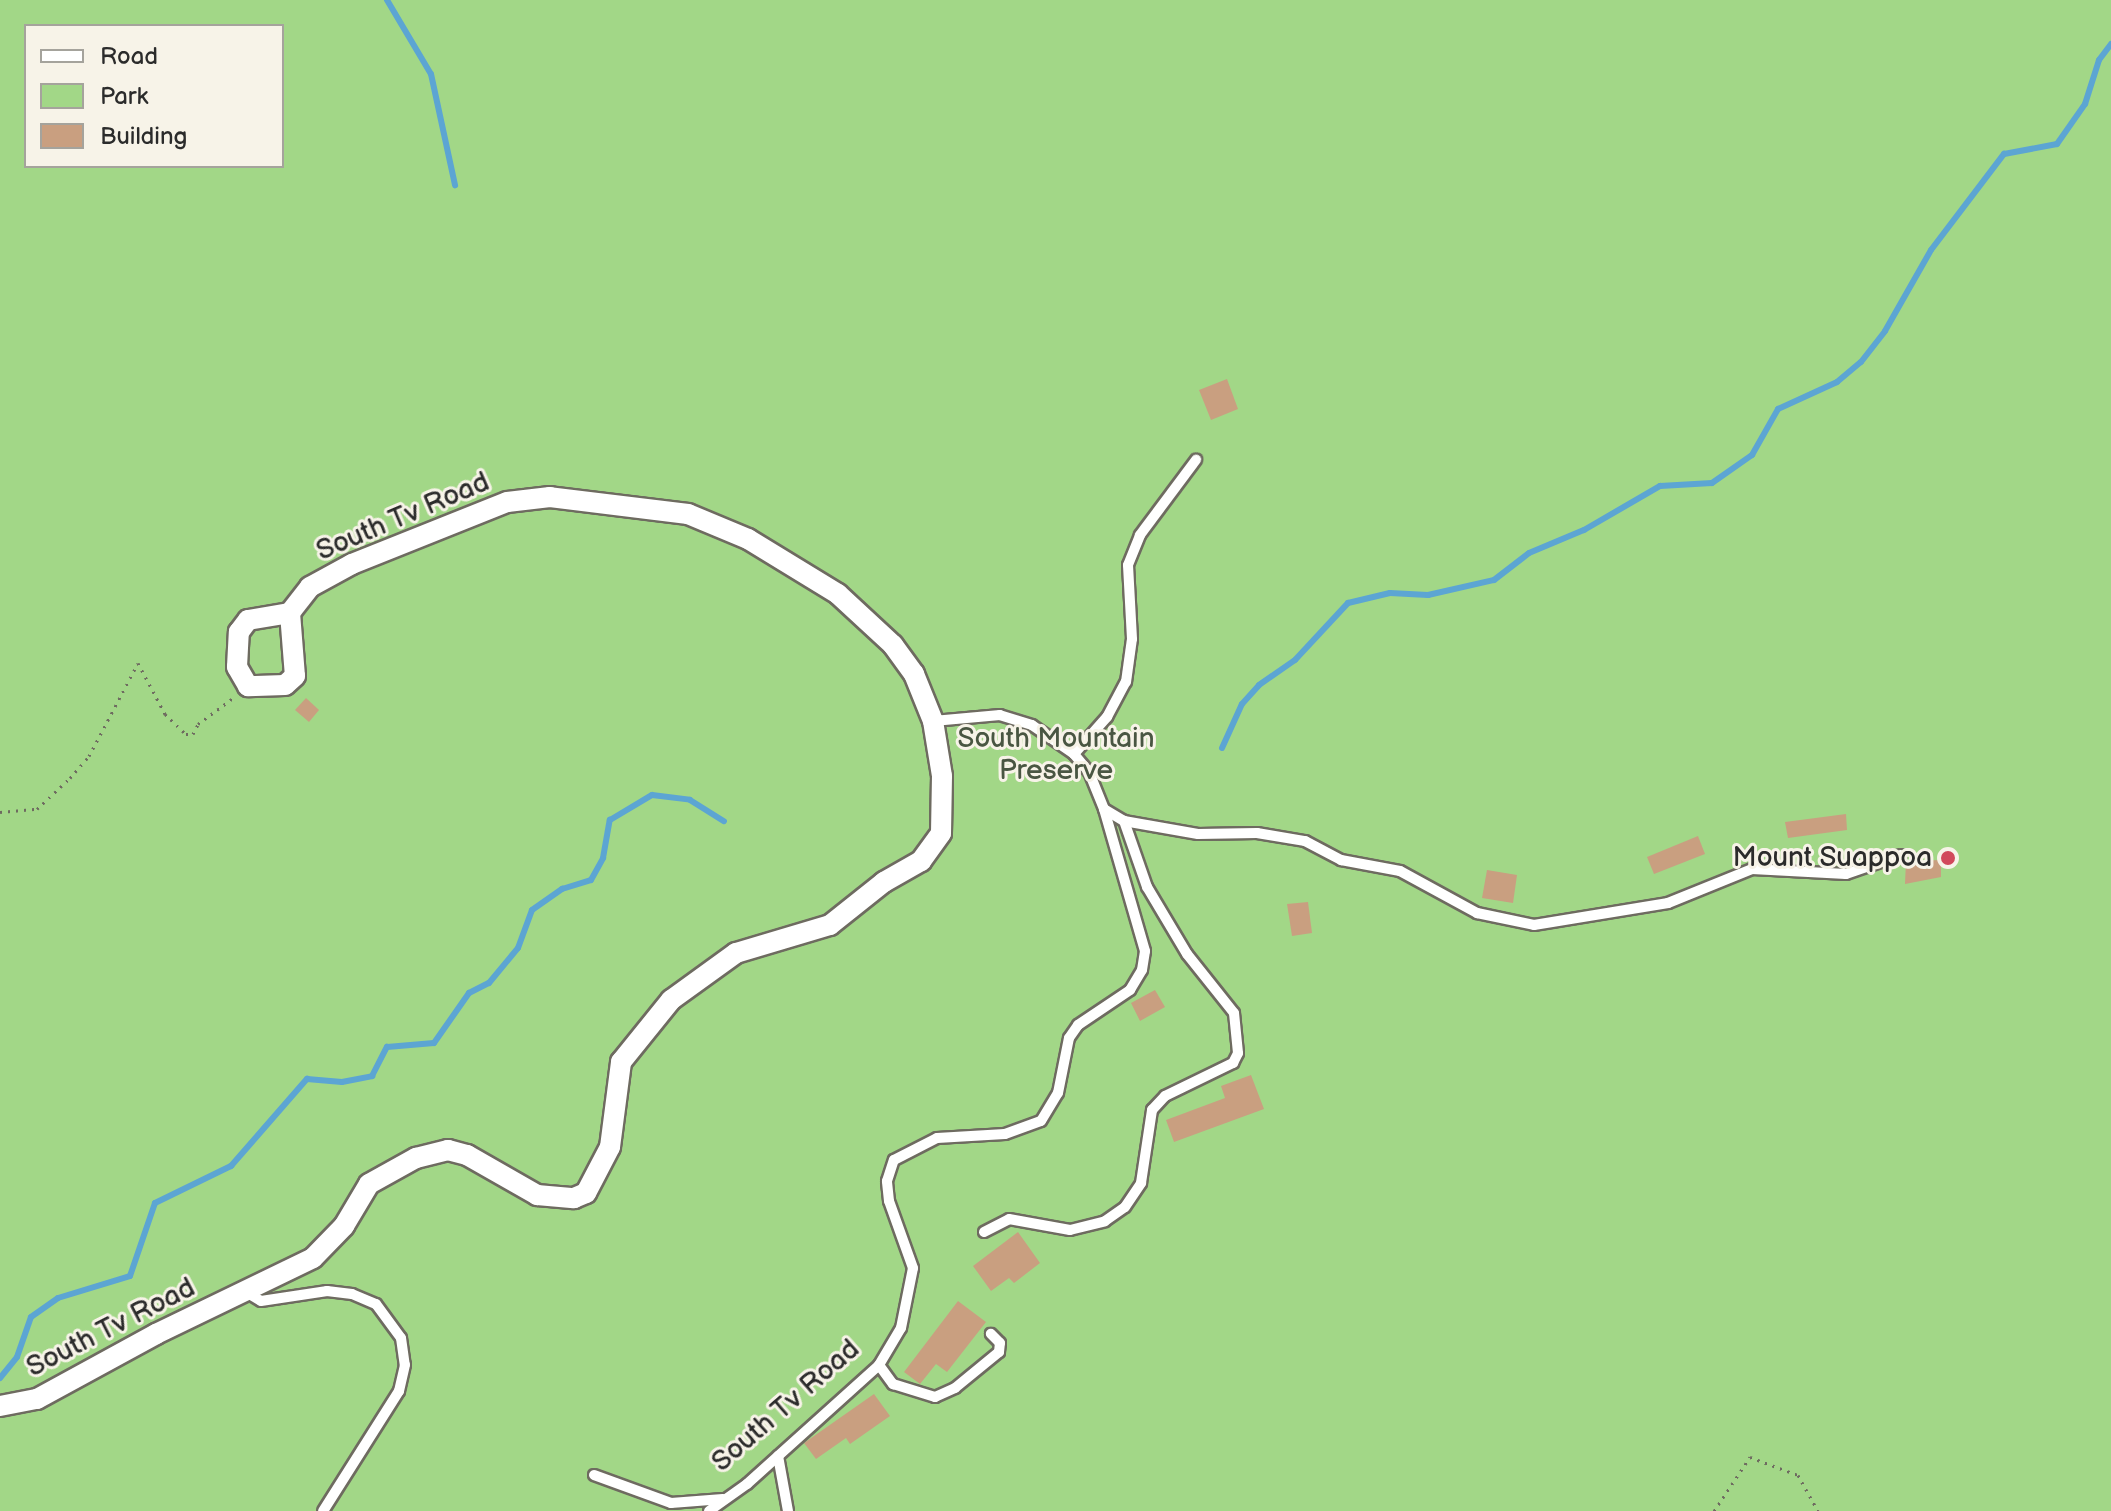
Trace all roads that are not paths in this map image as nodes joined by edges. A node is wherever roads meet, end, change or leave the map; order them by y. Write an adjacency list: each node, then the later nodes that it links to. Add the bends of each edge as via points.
1 (1196, 460): 4 (lane, via 1140,535 1128,565 1132,639 1126,682 1107,717)
2 (290, 613): 2 (street, via 295,676 285,685 248,686 237,667 239,632 248,620); 3 (street, South Tv Road, via 310,587 352,564 507,502 550,497 688,514 748,539 868,617 914,674)
3 (933, 721): 4 (lane, via 1000,715 1045,732); 9 (street, South Tv Road, via 944,812 933,850 830,925 736,953 671,1000 621,1062 610,1147 586,1193 574,1198 537,1195 467,1155 436,1152 369,1184 322,1251)
4 (1074, 754): 5 (lane, via 1089,772)
5 (1104, 809): 6 (lane); 11 (lane, South Tv Road, via 1145,951 1142,970 1130,990 1073,1032 1063,1052 1058,1093 1041,1121 1005,1134 937,1138 894,1160 887,1181 889,1201 913,1268 901,1328)
6 (1124, 821): 7 (lane, via 1198,834 1257,833 1305,841 1341,860 1400,871 1477,913 1534,925 1668,903 1752,869 1846,874); 8 (lane, via 1147,887 1187,954 1234,1013 1238,1053 1233,1063 1165,1096 1152,1110 1141,1183 1125,1207 1105,1221 1070,1230 1009,1219)
7 (1901, 855)
8 (984, 1232)
9 (246, 1292): 12 (street, South Tv Road, via 37,1399); 16 (lane, via 261,1301 327,1291 352,1294 376,1304 401,1338 405,1365 399,1391)
10 (991, 1334): 11 (lane, via 1000,1343 999,1352 955,1388 935,1397 893,1384)
11 (879, 1365): 13 (lane, South Tv Road)
12 (0, 1406)
13 (778, 1456): 15 (lane, South Tv Road); 18 (lane)
14 (594, 1475): 15 (lane, via 671,1503)
15 (723, 1499): 17 (lane, South Tv Road)
16 (323, 1511)
17 (709, 1511)
18 (788, 1511)

